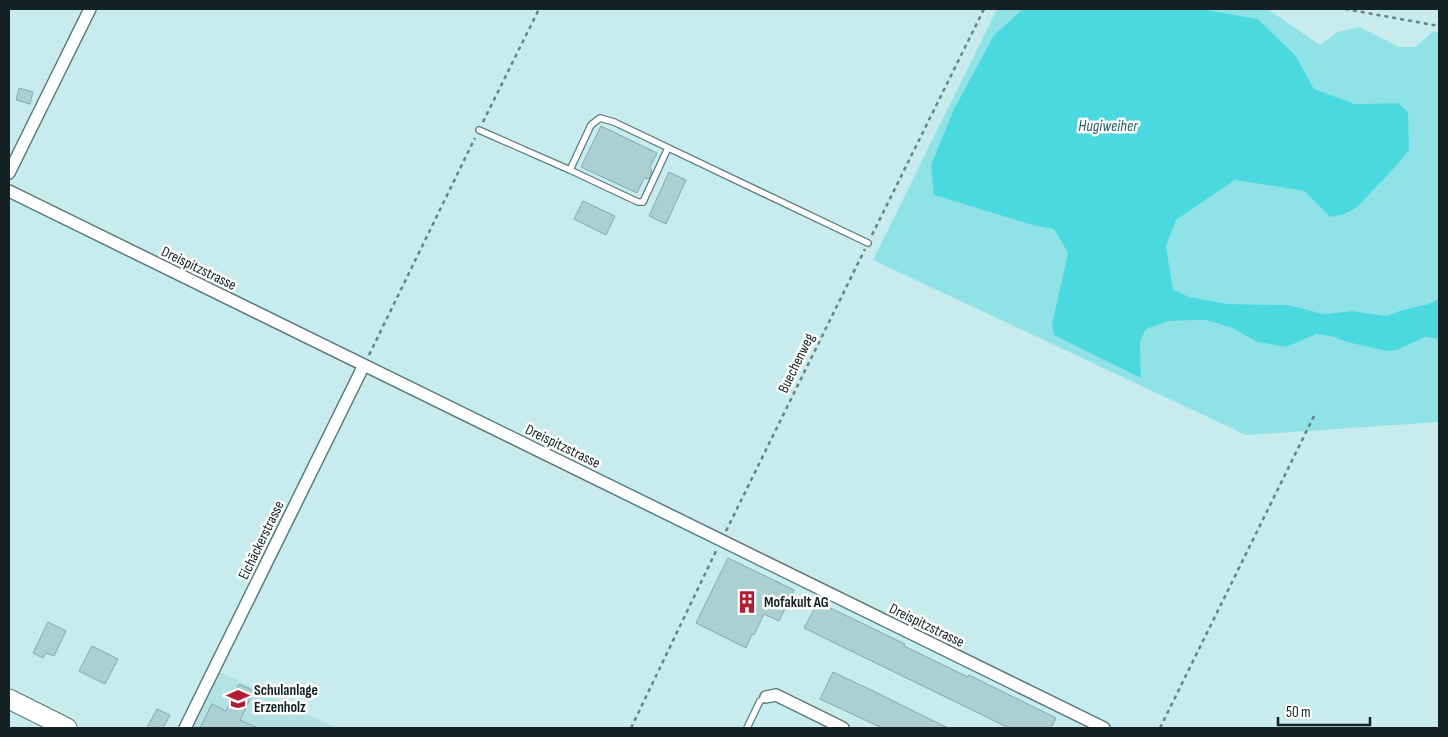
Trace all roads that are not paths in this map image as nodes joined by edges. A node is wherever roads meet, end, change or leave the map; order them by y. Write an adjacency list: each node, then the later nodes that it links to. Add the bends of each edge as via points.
1 (90, 9): 5 (street)
2 (479, 130): 4 (lane)
3 (668, 148): 4 (lane, via 600,118 591,124); 4 (lane, via 643,202); 7 (lane)
4 (570, 170)
5 (9, 173)
6 (9, 191): 8 (street, Dreispitzstrasse)
7 (868, 243)
8 (364, 365): 12 (street, Eichäckerstrasse); 15 (street, Dreispitzstrasse)
9 (766, 697): 13 (lane, via 760,701); 14 (street, via 776,695)
10 (9, 699): 11 (main road)
11 (67, 728)
12 (185, 728)
13 (747, 728)
14 (843, 728)
15 (1104, 728)

